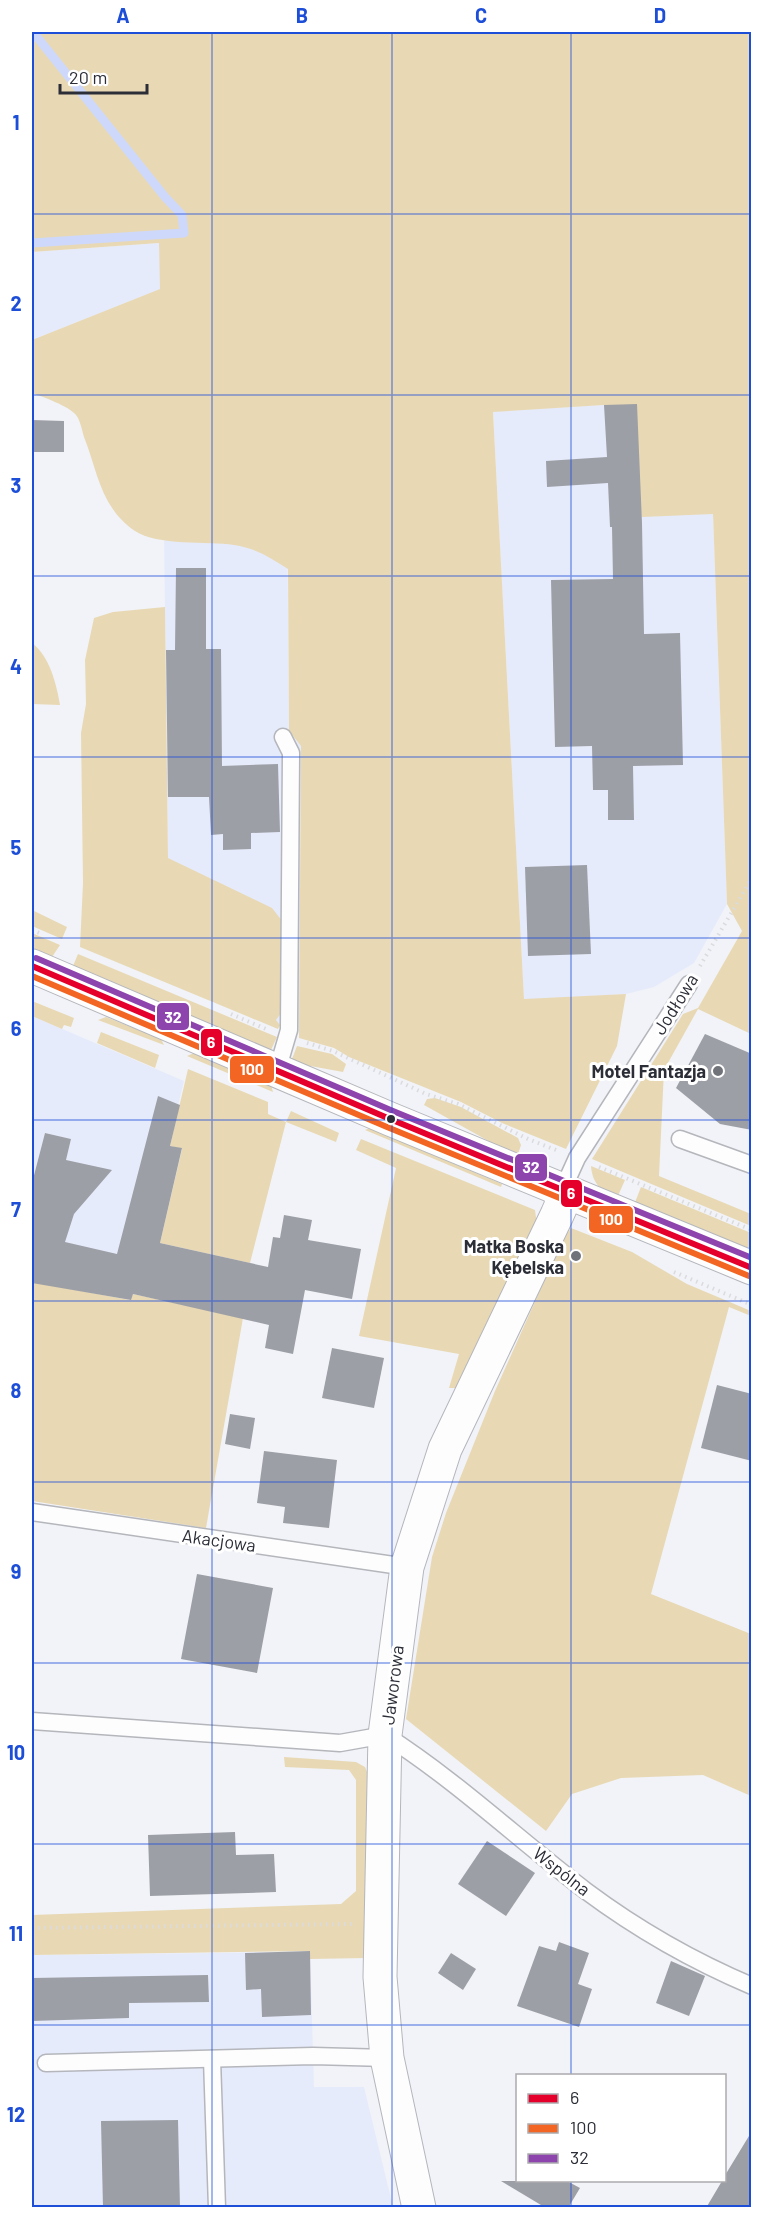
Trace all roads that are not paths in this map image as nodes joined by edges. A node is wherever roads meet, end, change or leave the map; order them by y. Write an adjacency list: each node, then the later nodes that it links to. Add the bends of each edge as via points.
1 (283, 737): 4 (lane, via 291,753 289,1030)
2 (32, 966): 4 (street)
3 (689, 984): 7 (lane, Jodłowa, via 577,1158)
4 (277, 1071): 7 (street)
5 (680, 1139): 6 (lane)
6 (752, 1165)
7 (562, 1191): 8 (street); 10 (street, Jaworowa, via 561,1206 444,1449)
8 (752, 1268)
9 (32, 1512): 10 (lane, Akacjowa)
10 (407, 1567): 12 (street, Jaworowa)
11 (32, 1721): 12 (lane, via 340,1743)
12 (385, 1735): 13 (lane, Wspólna, via 423,1760 587,1892 641,1930); 14 (street, Jaworowa, via 380,1977)
13 (752, 1986)
14 (387, 2058): 15 (lane); 18 (street, Jaworowa)
15 (212, 2059): 16 (lane); 17 (lane)
16 (46, 2063)
17 (217, 2208)
18 (418, 2208)

